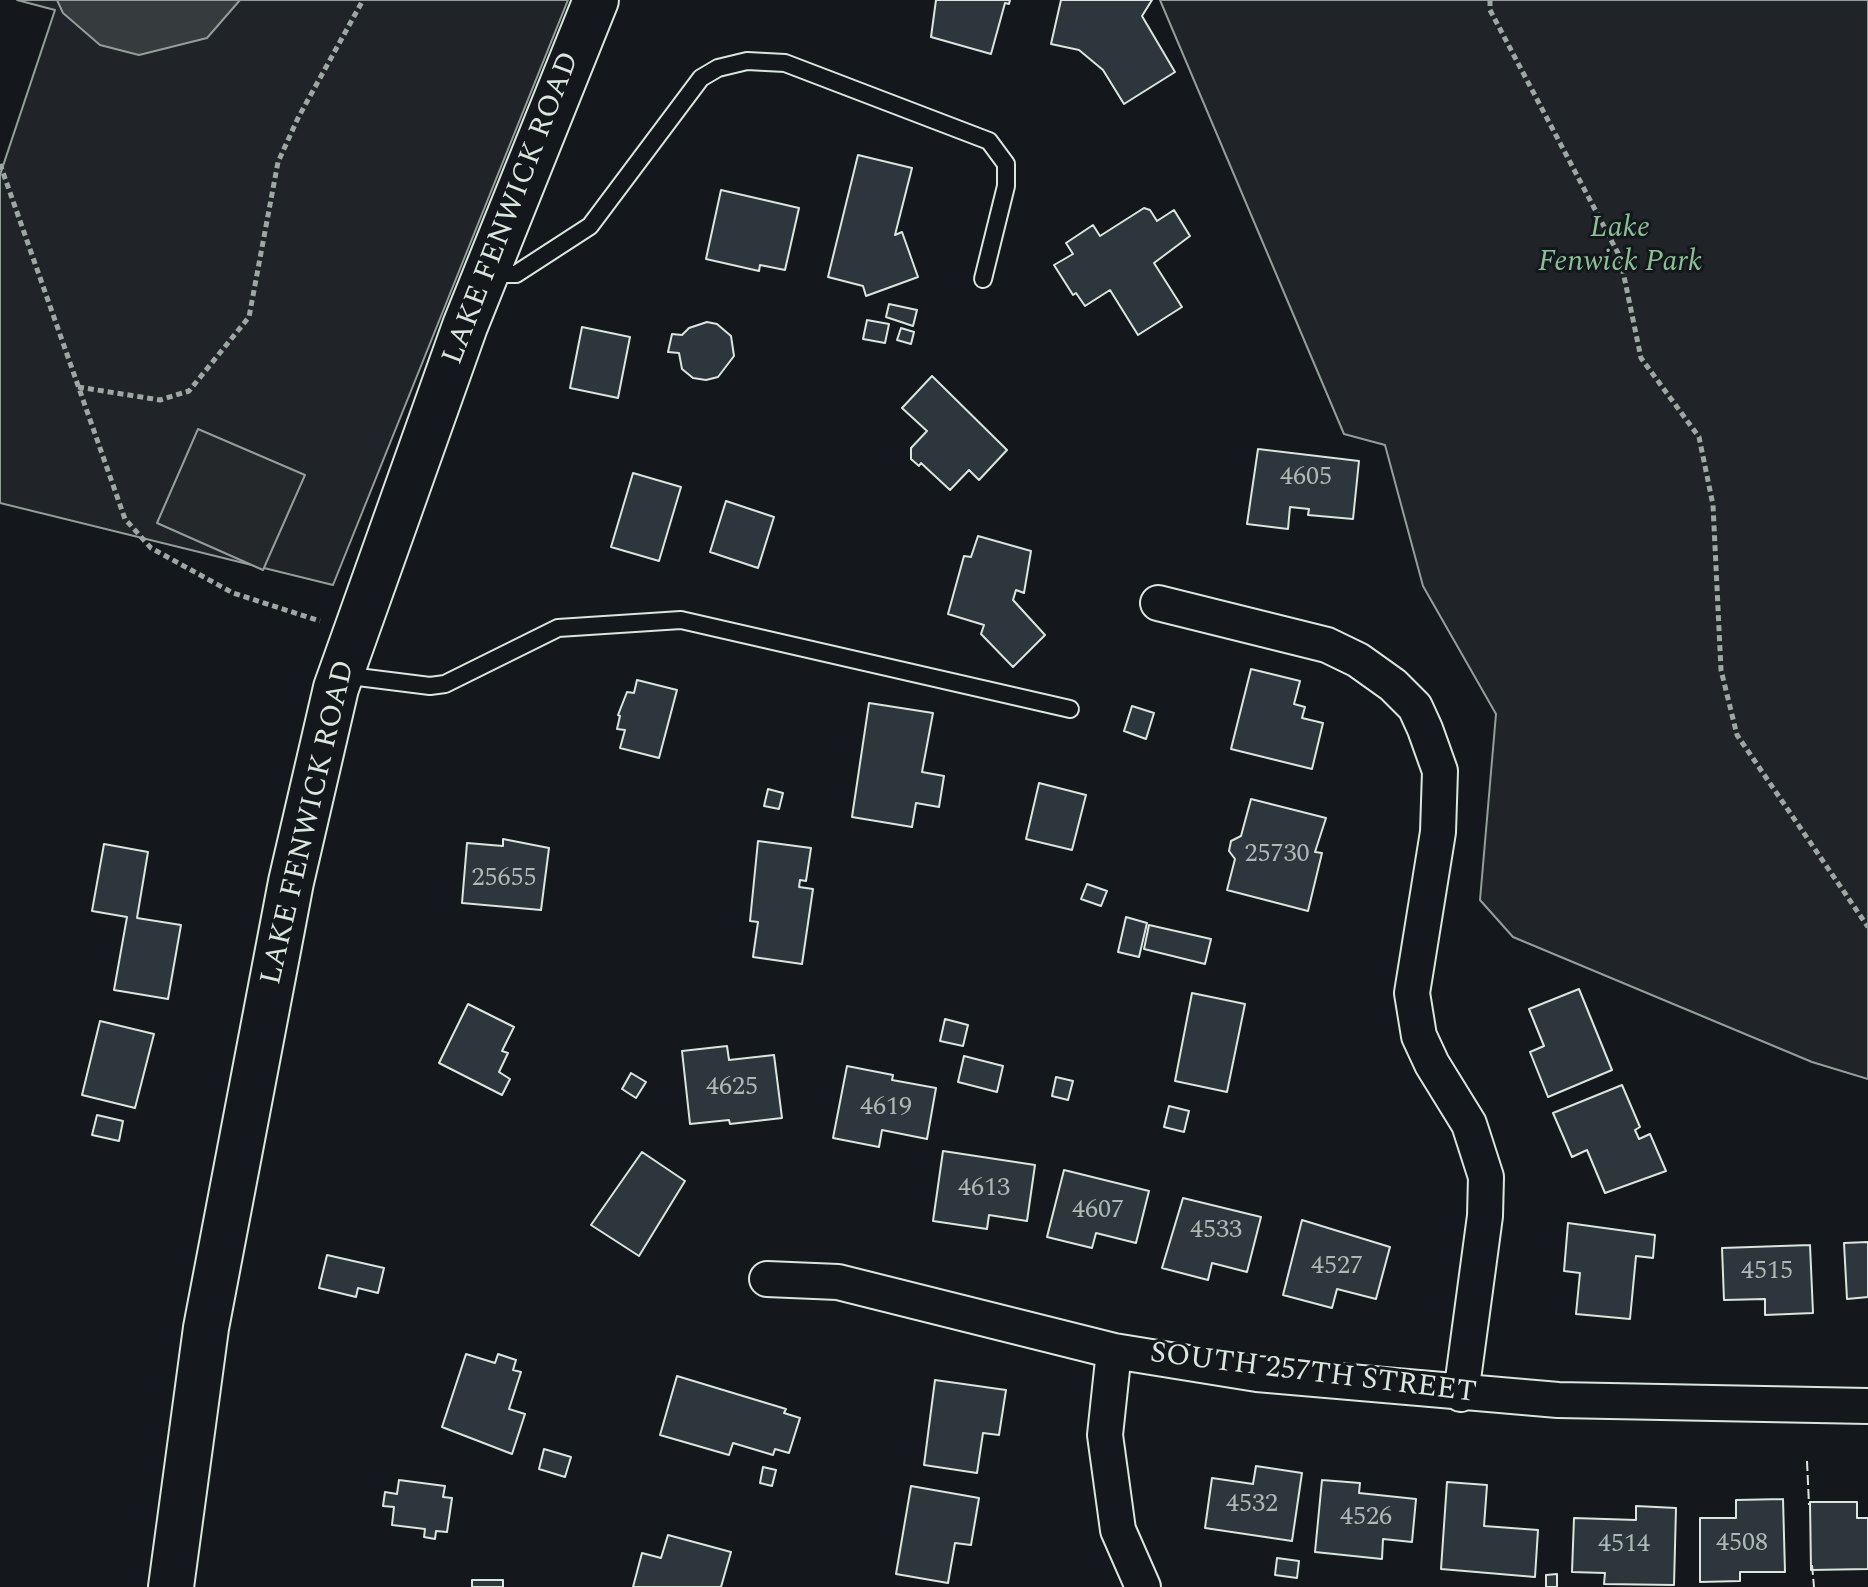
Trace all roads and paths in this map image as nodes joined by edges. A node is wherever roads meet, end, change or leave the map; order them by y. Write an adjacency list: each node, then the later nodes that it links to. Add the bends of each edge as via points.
1 (363, 0): 7 (path, via 278,162 249,317 189,391 160,400)
2 (596, 0): 5 (street, LAKE FENWICK ROAD)
3 (1490, 0): 11 (path, via 1490,10 1620,257 1641,358 1699,437 1713,505 1721,670 1737,735)
4 (0, 164): 7 (path)
5 (486, 275): 6 (lane, via 516,274 590,226 701,78 747,61 785,63 989,141 1006,164 1006,186); 9 (street, LAKE FENWICK ROAD)
6 (983, 279)
7 (77, 387): 9 (path, via 125,519 151,548)
8 (1158, 603): 14 (street, via 1327,645 1358,660 1415,707 1440,771 1438,832 1412,993 1419,1036 1477,1142 1486,1177)
9 (347, 655): 10 (lane, via 430,686 445,684 558,628 681,620); 16 (street, LAKE FENWICK ROAD, via 291,882 206,1328)
10 (1070, 709)
11 (1868, 927)
12 (767, 1279): 13 (street, SOUTH 257TH STREET, via 838,1282)
13 (1114, 1351): 14 (street, SOUTH 257TH STREET, via 1257,1374); 17 (street, via 1105,1435 1118,1530)
14 (1461, 1394): 15 (street, SOUTH 257TH STREET)
15 (1868, 1406)
16 (171, 1587)
17 (1143, 1587)

